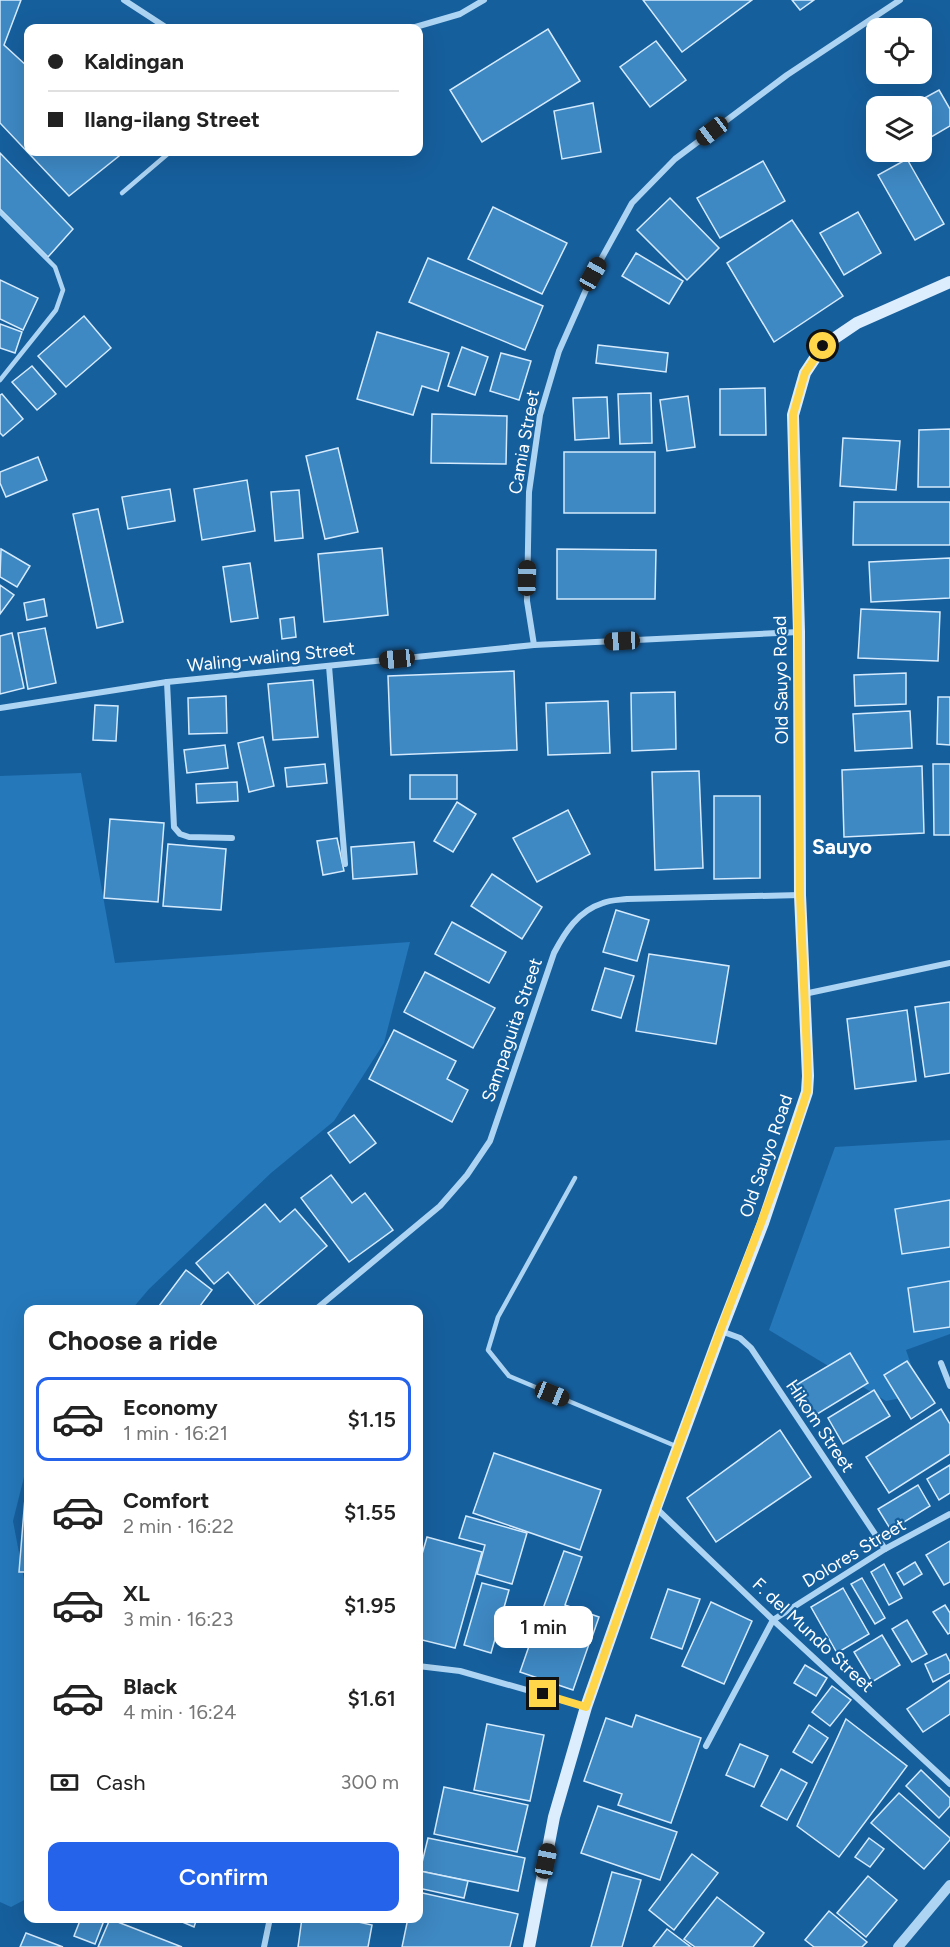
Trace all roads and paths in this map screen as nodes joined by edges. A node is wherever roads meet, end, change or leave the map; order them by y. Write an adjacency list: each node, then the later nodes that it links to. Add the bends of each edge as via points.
1 (124, 0): 4 (street)
2 (484, 0): 5 (street, via 460,14)
3 (900, 0): 12 (street, Camia Street, via 787,75 675,159 632,203 593,274 559,351 540,415 529,492 526,601)
4 (161, 24)
5 (423, 25)
6 (165, 156): 7 (lane)
7 (122, 194)
8 (0, 212): 10 (lane, via 55,267 63,290 56,310)
9 (950, 282): 11 (main road, Old Sauyo Road, via 857,323 823,346 805,373 793,415)
10 (0, 380)
11 (798, 632): 12 (street, Waling-waling Street); 18 (main road, Old Sauyo Road)
12 (534, 645): 13 (street, Waling-waling Street)
13 (329, 666): 14 (street, Waling-waling Street); 17 (street)
14 (167, 682): 15 (street, Waling-waling Street); 16 (street, via 174,827 189,837)
15 (0, 708)
16 (232, 838)
17 (345, 864)
18 (800, 895): 20 (main road, Old Sauyo Road); 22 (street, Sampaguita Street, via 627,899 603,903 582,914 565,931 554,953 490,1141 440,1206)
19 (950, 963): 20 (street)
20 (804, 994): 23 (main road, Old Sauyo Road, via 807,1092 763,1223)
21 (575, 1178): 26 (lane, via 498,1317 488,1350 509,1376)
22 (321, 1305)
23 (721, 1330): 26 (main road, Old Sauyo Road); 29 (street, Hikom Street, via 751,1348)
24 (942, 1363): 25 (street)
25 (950, 1386)
26 (678, 1447): 27 (main road, Old Sauyo Road)
27 (656, 1507): 30 (street, F. del Mundo Street); 32 (main road, Old Sauyo Road)
28 (950, 1514): 29 (street, Dolores Street)
29 (885, 1549): 30 (street, Dolores Street)
30 (773, 1620): 33 (street, Dolores Street); 34 (street, F. del Mundo Street)
31 (423, 1667): 32 (street, via 460,1671)
32 (586, 1707): 38 (main road, Old Sauyo Road, via 554,1817)
33 (706, 1746)
34 (950, 1784)
35 (950, 1885): 39 (street)
36 (269, 1923): 37 (street)
37 (264, 1947)
38 (530, 1947)
39 (898, 1947)

